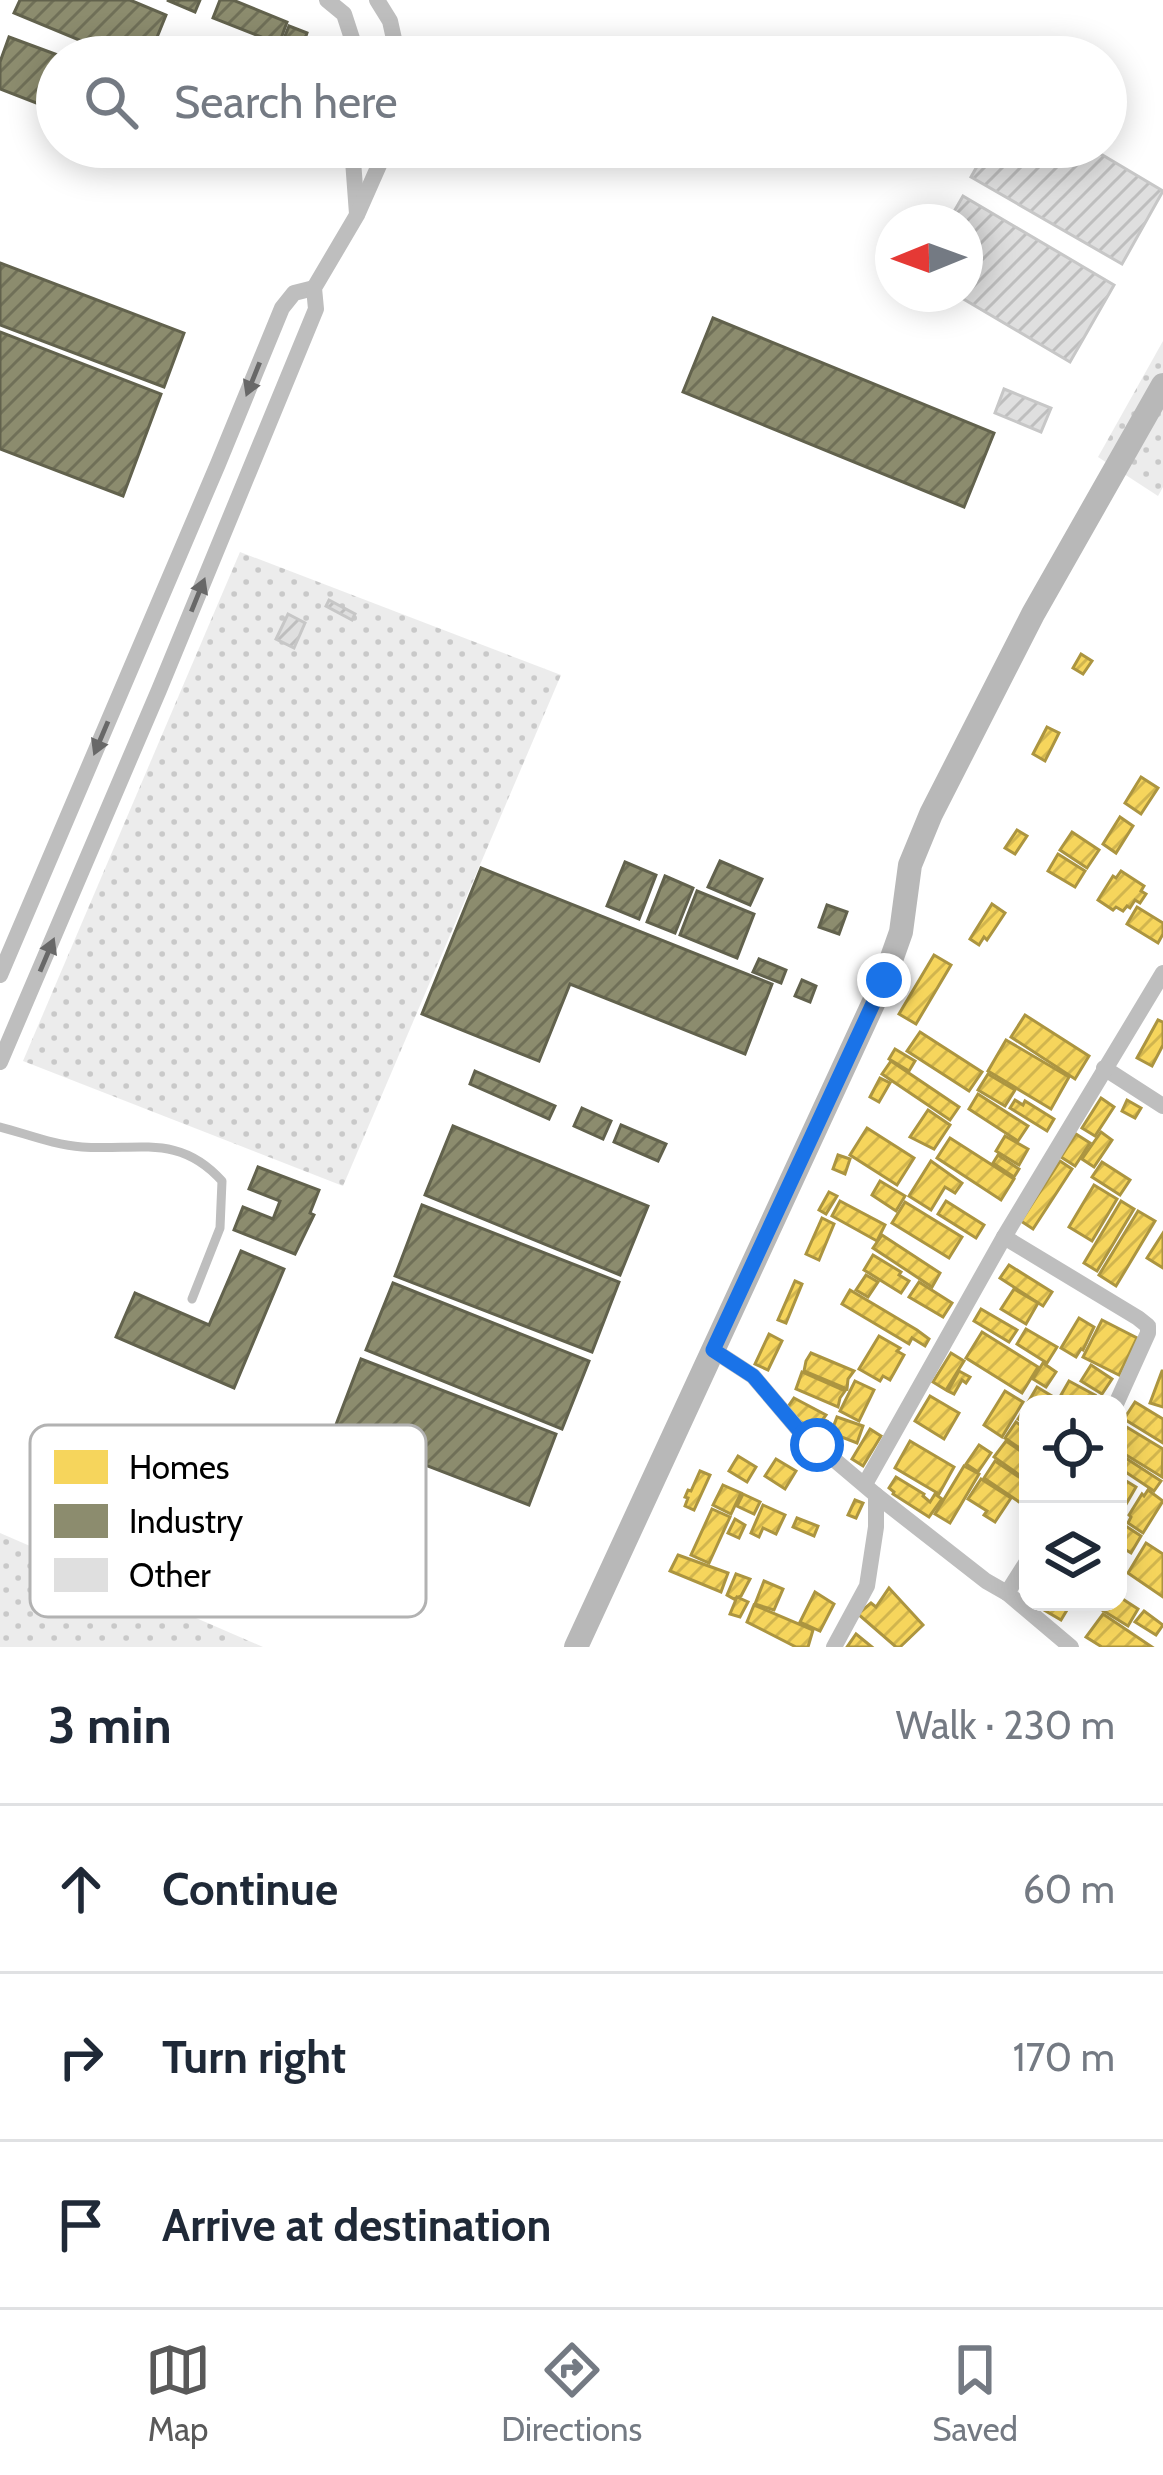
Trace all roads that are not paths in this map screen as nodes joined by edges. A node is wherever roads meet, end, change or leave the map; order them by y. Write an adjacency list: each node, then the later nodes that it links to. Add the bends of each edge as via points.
1 (327, 0): 3 (street, via 344,14)
2 (377, 0): 4 (street)
3 (351, 36)
4 (393, 36)
5 (352, 168): 7 (street)
6 (378, 168): 7 (street)
7 (357, 214): 8 (street)
8 (314, 288): 11 (street, one-way to 11, via 294,292 282,308); 12 (street, one-way to 8, via 316,309)
9 (1163, 385): 19 (street, via 931,814 910,865 890,965)
10 (1163, 973): 13 (street)
11 (0, 975)
12 (0, 1062)
13 (1104, 1068): 14 (street); 16 (street)
14 (1163, 1106)
15 (0, 1127): 17 (lane, via 79,1147 177,1149 208,1165 222,1181 220,1228)
16 (1004, 1237): 18 (street); 21 (street)
17 (192, 1299)
18 (1156, 1337): 20 (street)
19 (713, 1350): 21 (street, via 753,1376 798,1429); 26 (street)
20 (1121, 1395)
21 (871, 1489): 22 (street); 23 (street)
22 (903, 1517): 23 (street); 25 (street)
23 (876, 1526): 27 (street, via 867,1586)
24 (1019, 1574): 25 (street)
25 (1007, 1593): 28 (street)
26 (576, 1647)
27 (834, 1647)
28 (1071, 1647)

